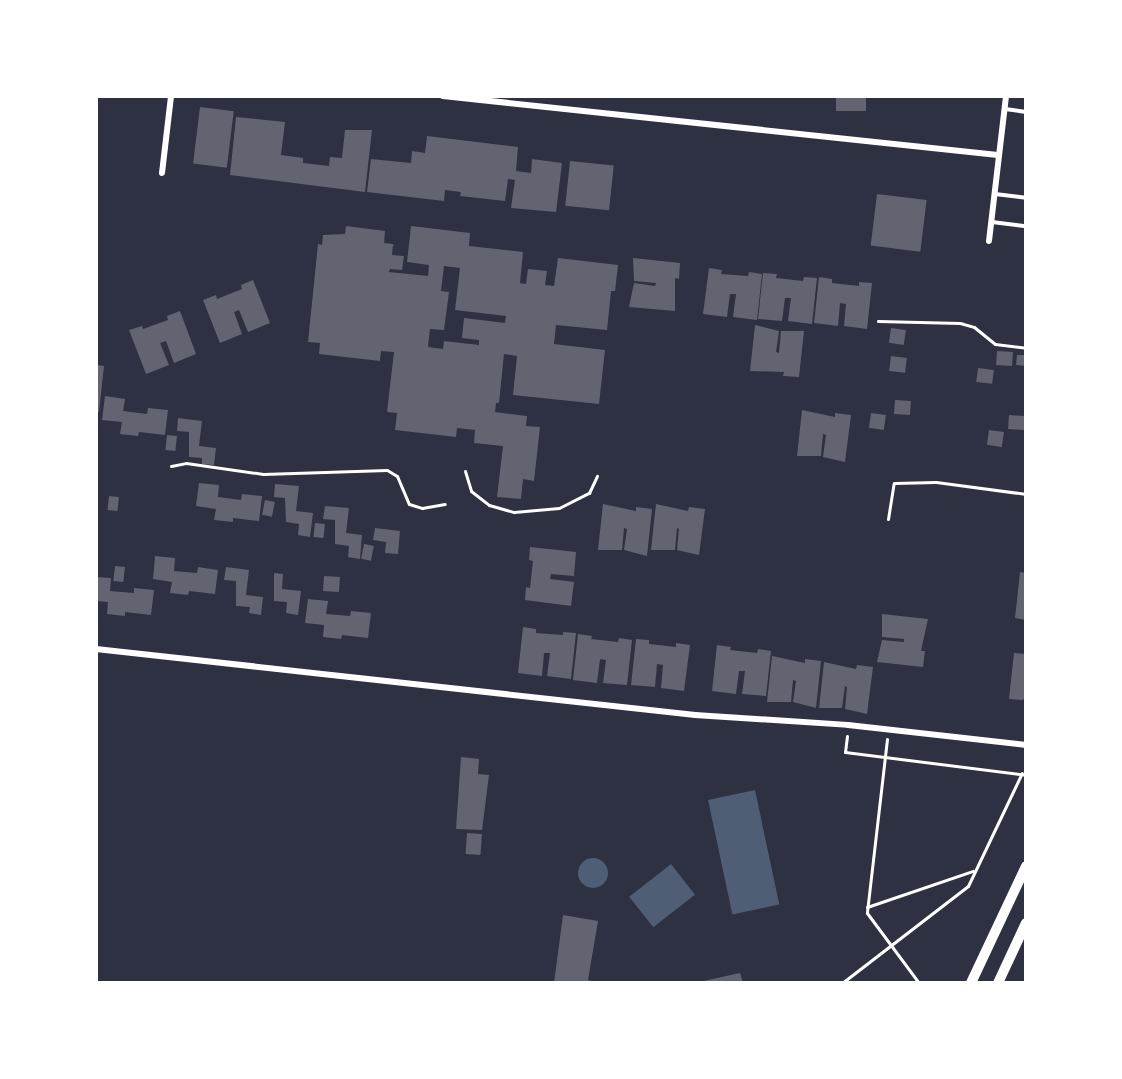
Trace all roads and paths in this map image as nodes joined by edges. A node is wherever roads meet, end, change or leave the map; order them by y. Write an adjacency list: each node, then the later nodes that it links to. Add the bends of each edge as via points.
1 (171, 96): 7 (street)
2 (443, 96): 6 (street)
3 (1006, 96): 4 (street)
4 (1005, 109): 5 (lane); 6 (street)
5 (1026, 112)
6 (998, 155): 8 (street)
7 (162, 172)
8 (994, 194): 9 (lane); 10 (street)
9 (1026, 198)
10 (991, 222): 11 (lane); 12 (street)
11 (1026, 226)
12 (988, 241)
13 (878, 321): 14 (path, via 960,323 974,327 995,344)
14 (1026, 348)
15 (171, 466): 19 (path, via 186,463 263,474 387,470 396,476 409,504 422,508)
16 (465, 471): 17 (path, via 471,491 489,505 514,512 559,508 589,493)
17 (597, 476)
18 (1026, 494): 20 (path, via 936,482 894,483)
19 (445, 504)
20 (888, 519)
21 (96, 649): 22 (street, via 695,716)
22 (848, 725): 23 (street); 25 (path, via 845,752)
23 (887, 729): 24 (street); 25 (path)
24 (1026, 745)
25 (886, 758): 26 (path); 29 (path)
26 (1024, 774): 28 (path)
27 (1026, 866): 34 (main road)
28 (973, 871): 29 (path); 31 (path, via 968,885)
29 (867, 907): 31 (path, via 867,913)
30 (1026, 923): 35 (main road)
31 (890, 946): 32 (path); 33 (path)
32 (842, 983)
33 (919, 983)
34 (971, 983)
35 (998, 983)

